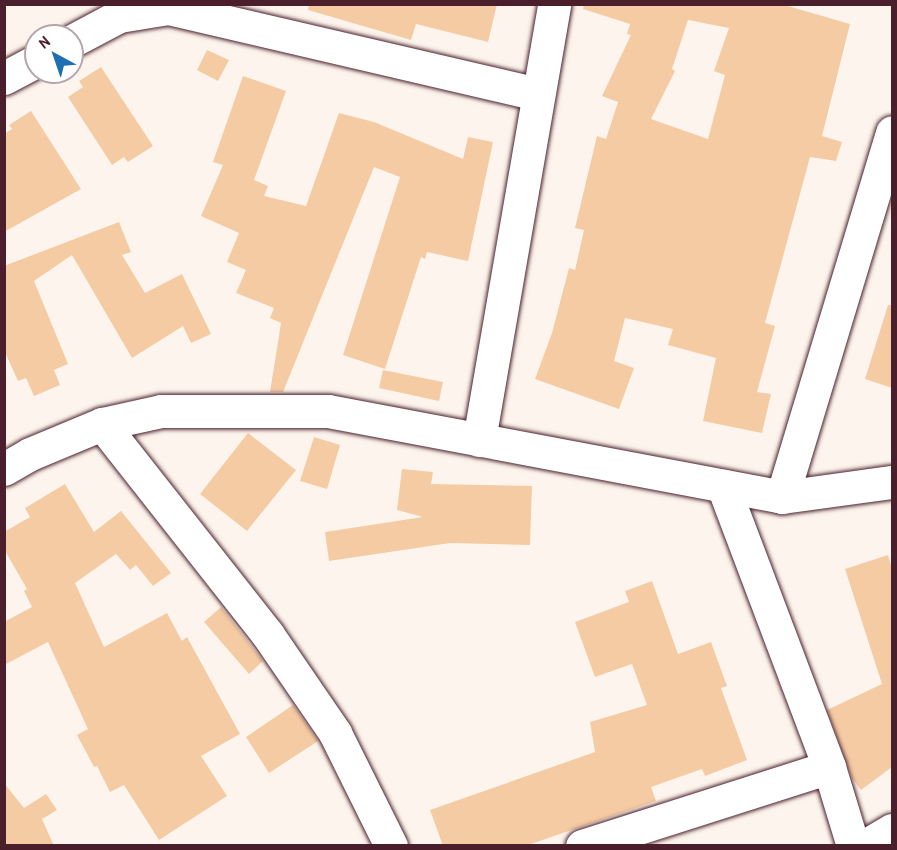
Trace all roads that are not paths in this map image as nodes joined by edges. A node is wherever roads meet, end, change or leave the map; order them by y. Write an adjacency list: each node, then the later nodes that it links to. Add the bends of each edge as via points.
1 (554, 4): 5 (street)
2 (84, 35): 5 (street, via 119,16 168,8)
3 (24, 67): 4 (street)
4 (4, 78)
5 (538, 94): 8 (street)
6 (892, 132): 12 (street)
7 (102, 424): 8 (street, via 161,411 328,411); 9 (street); 15 (street, via 268,635 335,733)
8 (479, 440): 11 (street)
9 (4, 469)
10 (892, 483): 12 (street)
11 (723, 486): 12 (street); 13 (street)
12 (782, 497)
13 (829, 767): 16 (street); 17 (street)
14 (892, 831): 18 (street)
15 (391, 846)
16 (582, 846)
17 (853, 846)
18 (865, 846)

